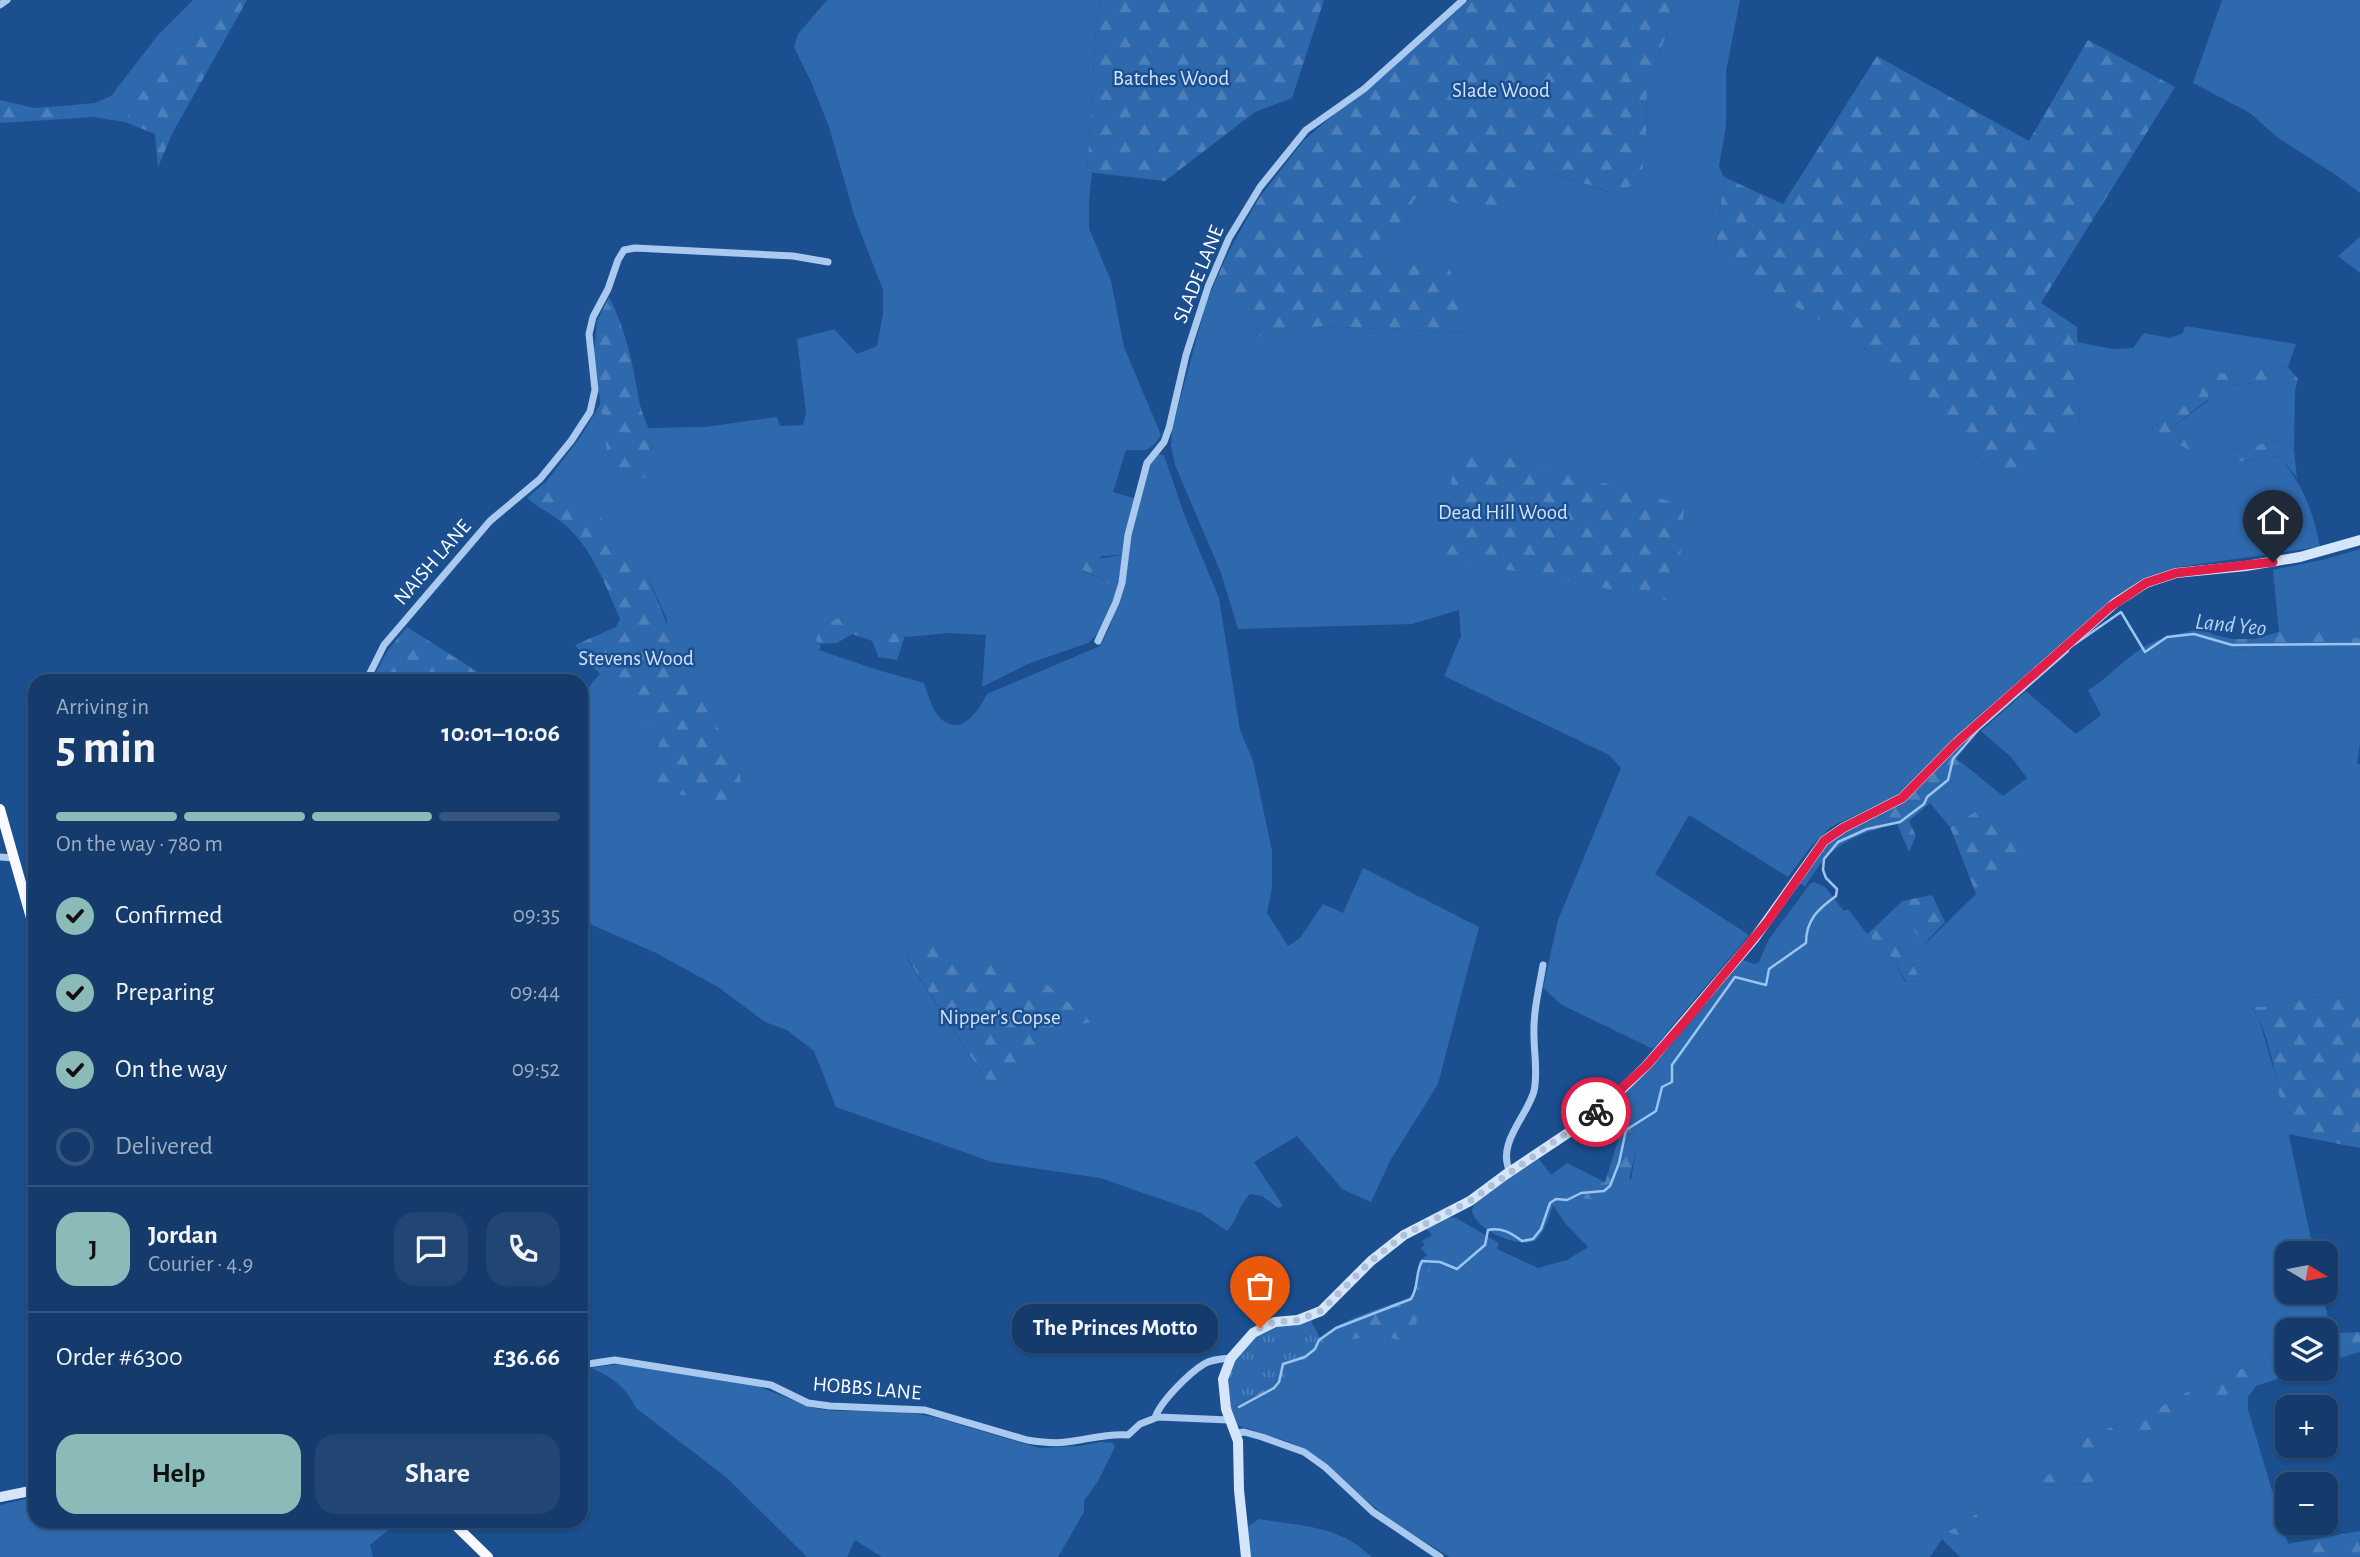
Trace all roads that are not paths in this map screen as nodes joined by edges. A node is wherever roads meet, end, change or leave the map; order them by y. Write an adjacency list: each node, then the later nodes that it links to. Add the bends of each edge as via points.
1 (7, 0): 3 (street)
2 (1463, 0): 6 (street, SLADE LANE, via 1364,89 1306,130 1244,211 1199,311 1164,442 1147,463 1128,535 1122,583)
3 (0, 5)
4 (828, 262): 7 (street, NAISH LANE, via 793,256 624,250 589,334 595,390 590,412 540,479 490,522 384,645)
5 (2360, 540): 13 (main road, via 2300,557 2176,573 2146,583 2115,603 1956,743 1902,798 1824,841 1754,939 1647,1065 1583,1123)
6 (1098, 642)
7 (370, 674)
8 (0, 809): 10 (highway)
9 (0, 857): 10 (street)
10 (13, 858): 11 (highway)
11 (28, 908)
12 (1543, 965): 13 (street, via 1534,1018 1535,1085 1509,1143)
13 (1510, 1172): 14 (main road, via 1470,1201 1404,1235 1321,1311 1260,1328)
14 (1231, 1358): 16 (street, via 1205,1363 1163,1402); 17 (main road, via 1223,1379)
15 (588, 1364): 16 (street, HOBBS LANE, via 615,1360 771,1385 808,1403 830,1406 925,1409 1042,1442 1128,1435)
16 (1155, 1418): 17 (street)
17 (1229, 1420): 18 (main road)
18 (1236, 1433): 23 (main road); 24 (street, via 1304,1452 1373,1512)
19 (28, 1491): 20 (main road)
20 (0, 1497)
21 (458, 1528): 22 (highway)
22 (488, 1557)
23 (1246, 1557)
24 (1440, 1557)

